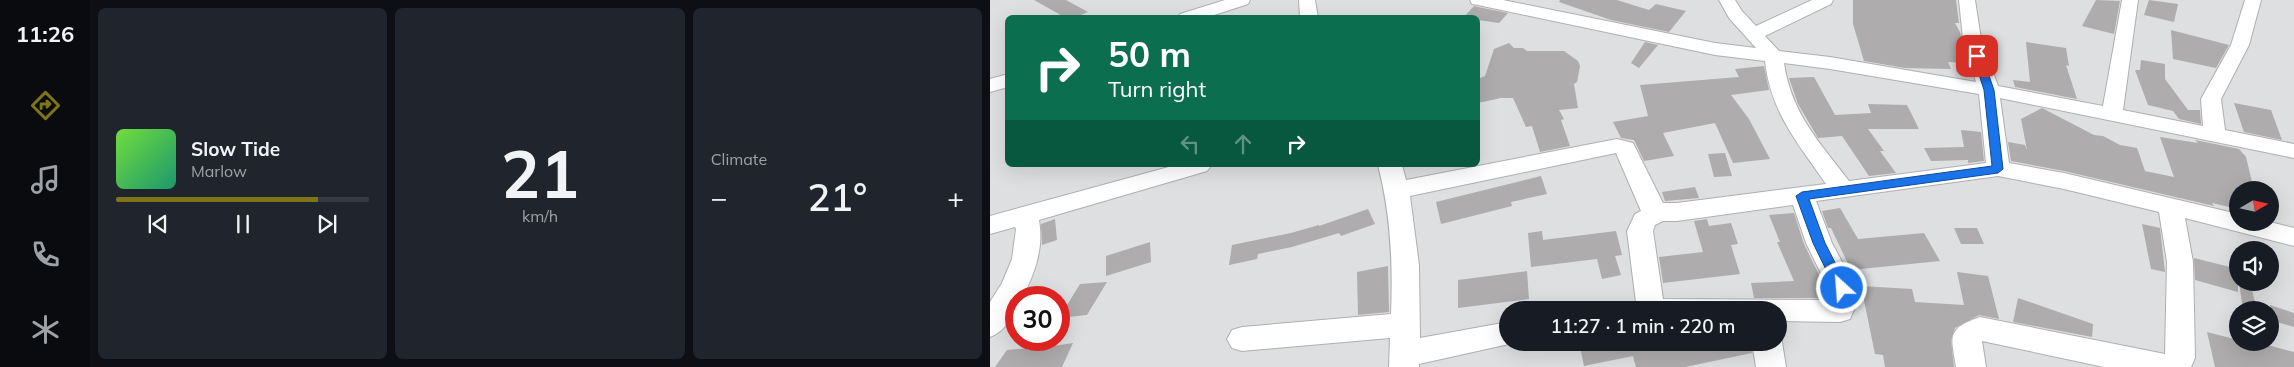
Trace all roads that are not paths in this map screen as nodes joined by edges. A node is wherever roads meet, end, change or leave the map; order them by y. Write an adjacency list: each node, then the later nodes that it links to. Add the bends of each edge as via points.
1 (1242, 0): 9 (street)
2 (1307, 0): 10 (street)
3 (1478, 0): 12 (street, via 1670,41)
4 (1727, 0): 11 (street)
5 (1825, 0): 11 (street)
6 (1967, 0): 13 (street, via 1972,39)
7 (2130, 0): 14 (street)
8 (2253, 0): 15 (street, via 2240,45 2211,99)
9 (1195, 15)
10 (1307, 15)
11 (1754, 34): 12 (street)
12 (1774, 57): 13 (street, via 1830,63); 21 (street, via 1777,80 1792,120)
13 (1989, 90): 14 (street); 19 (street)
14 (2112, 114): 15 (street)
15 (2215, 135): 16 (street)
16 (2294, 151)
17 (1195, 167): 25 (street)
18 (1391, 167): 20 (street)
19 (1998, 169): 21 (street); 23 (street)
20 (1398, 190): 24 (street, via 1617,146 1626,148 1652,208); 31 (street)
21 (1843, 190): 22 (street)
22 (1802, 196): 24 (street); 29 (street, via 1819,243 1842,288 1844,300 1840,311)
23 (2170, 206): 27 (street); 38 (street, via 2180,262 2180,358 2176,366)
24 (1659, 212): 28 (street, via 1644,220 1640,231)
25 (1026, 214): 26 (street); 30 (street, via 1029,245 1024,265 1012,292)
26 (990, 225)
27 (2294, 237)
28 (1650, 301)
29 (1787, 310)
30 (990, 325)
31 (1405, 325): 33 (street); 35 (street)
32 (1499, 336): 35 (street)
33 (1242, 340)
34 (1768, 351): 36 (street)
35 (1404, 361)
36 (1771, 367)
37 (1971, 367): 38 (street, via 1966,338 1980,330)
38 (2166, 367)

